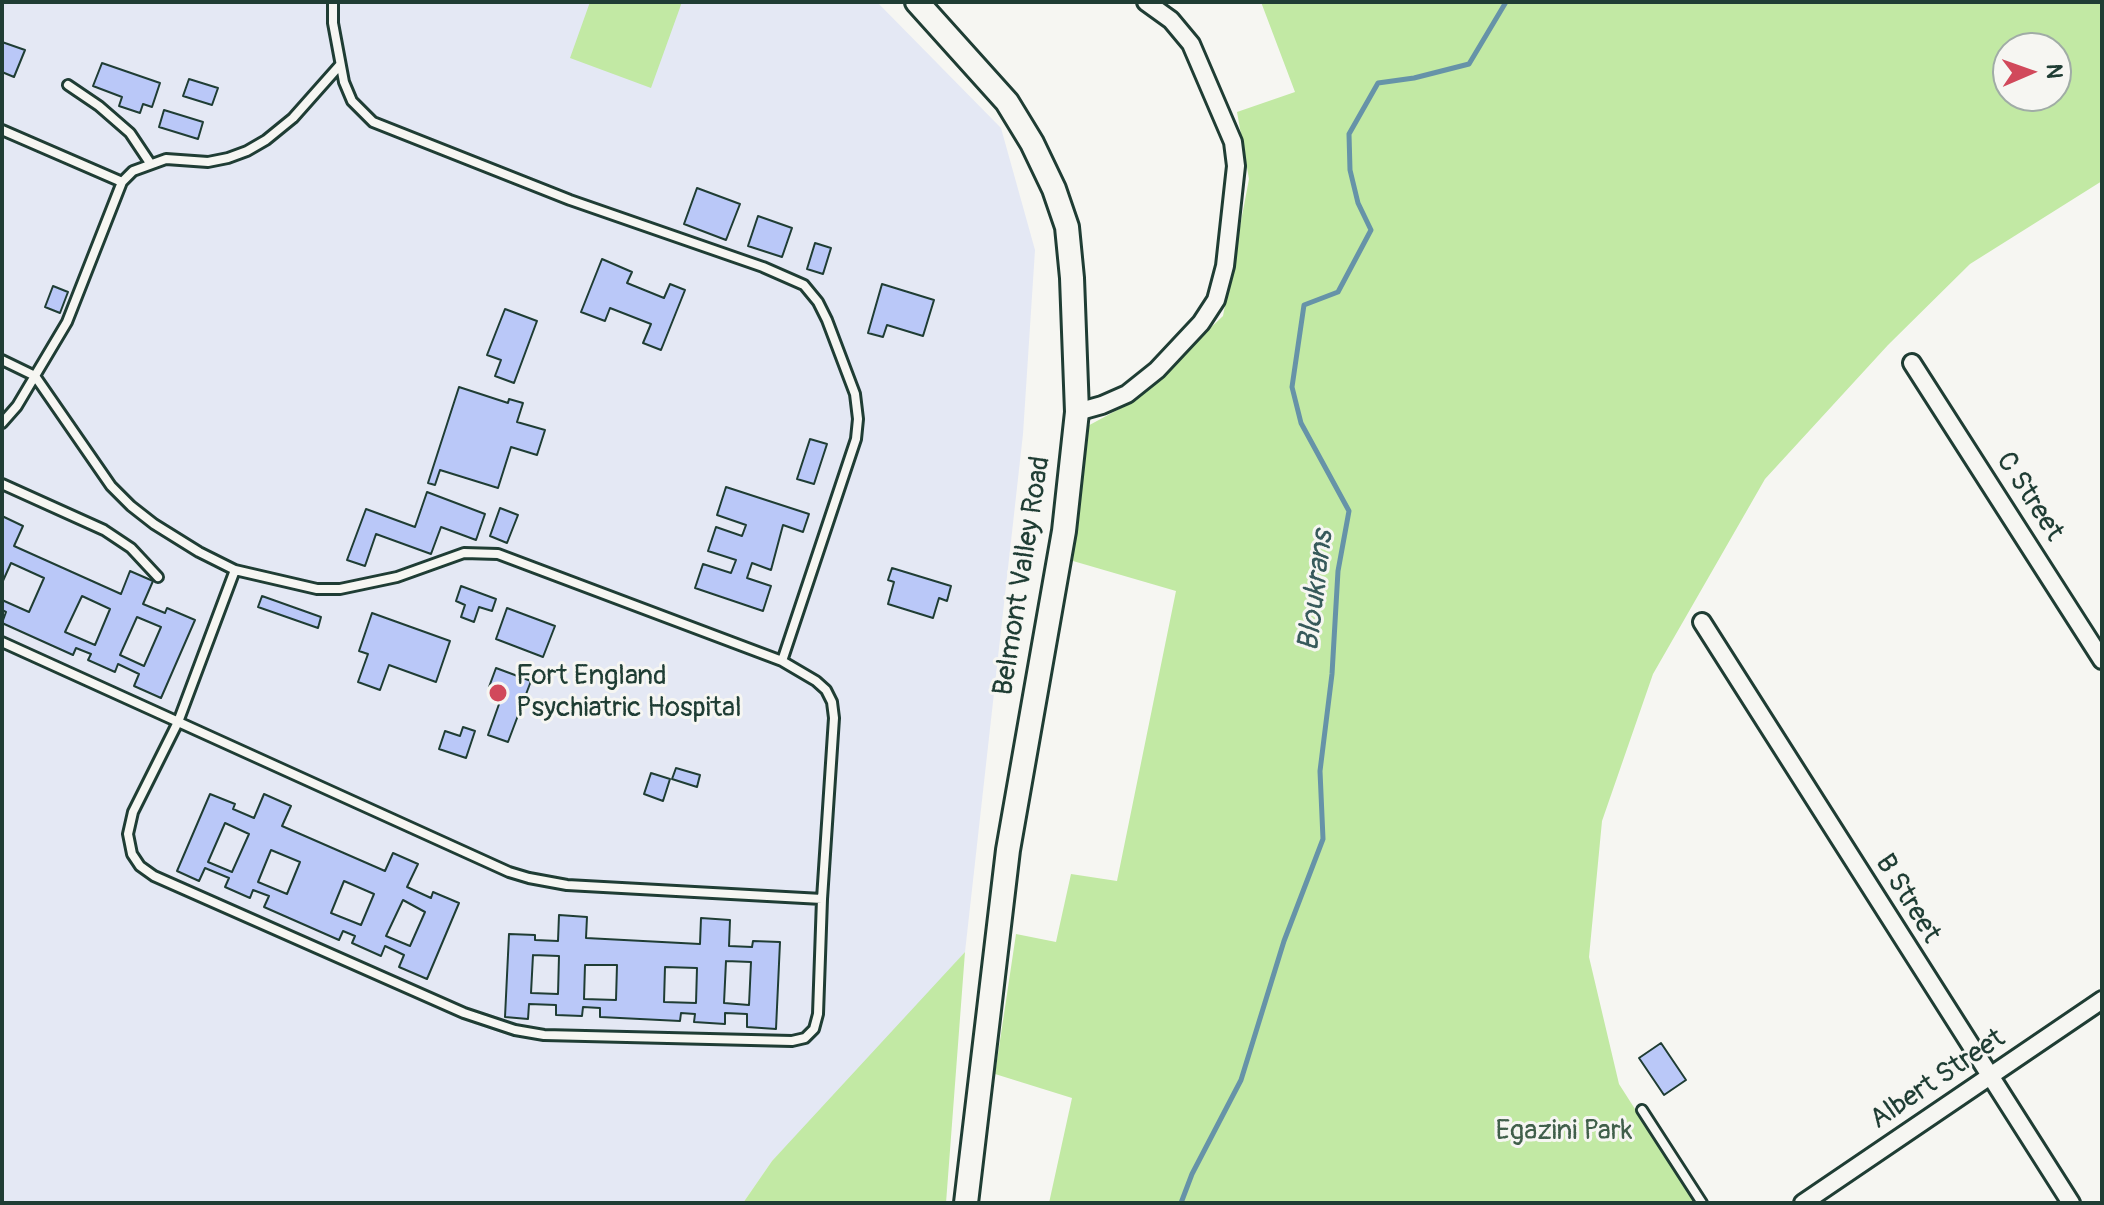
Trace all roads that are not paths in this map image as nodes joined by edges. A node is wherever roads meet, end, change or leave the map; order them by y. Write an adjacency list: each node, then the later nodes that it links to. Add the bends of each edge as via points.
1 (333, 2): 4 (lane)
2 (917, 2): 12 (street, Belmont Valley Road, via 1007,102 1054,189 1067,227)
3 (1146, 2): 12 (street, via 1191,44 1233,142 1234,200 1225,266 1216,300 1201,323 1157,370 1127,394)
4 (340, 65): 7 (lane, via 293,118 247,151 208,162); 20 (lane, via 352,101 384,129 763,267 804,285 818,302 855,394 856,439)
5 (68, 85): 7 (lane, via 130,133)
6 (2, 130): 8 (lane)
7 (150, 163): 8 (lane)
8 (122, 182): 11 (lane, via 67,322)
9 (2, 360): 11 (lane)
10 (1912, 363): 19 (street, C Street)
11 (35, 376): 13 (lane); 15 (lane, via 111,486 131,506)
12 (1077, 412): 26 (street, Belmont Valley Road, via 1064,531 1008,850)
13 (2, 423)
14 (2, 484): 16 (lane, via 104,530 131,548)
15 (235, 570): 20 (lane, via 340,589 482,551); 21 (lane)
16 (158, 577)
17 (1702, 622): 24 (street, B Street)
18 (2, 642): 21 (lane)
19 (2102, 660)
20 (782, 661): 22 (lane, via 816,681 832,702)
21 (178, 722): 22 (lane, via 529,878 567,885); 22 (lane, via 133,812 128,834 140,866 464,1013 515,1030 805,1038 818,1014)
22 (822, 899)
23 (2102, 1000): 24 (street, Albert Street)
24 (1989, 1077): 28 (street, Albert Street); 29 (street, B Street)
25 (1642, 1110): 27 (lane)
26 (966, 1203)
27 (1702, 1203)
28 (1803, 1203)
29 (2071, 1203)

